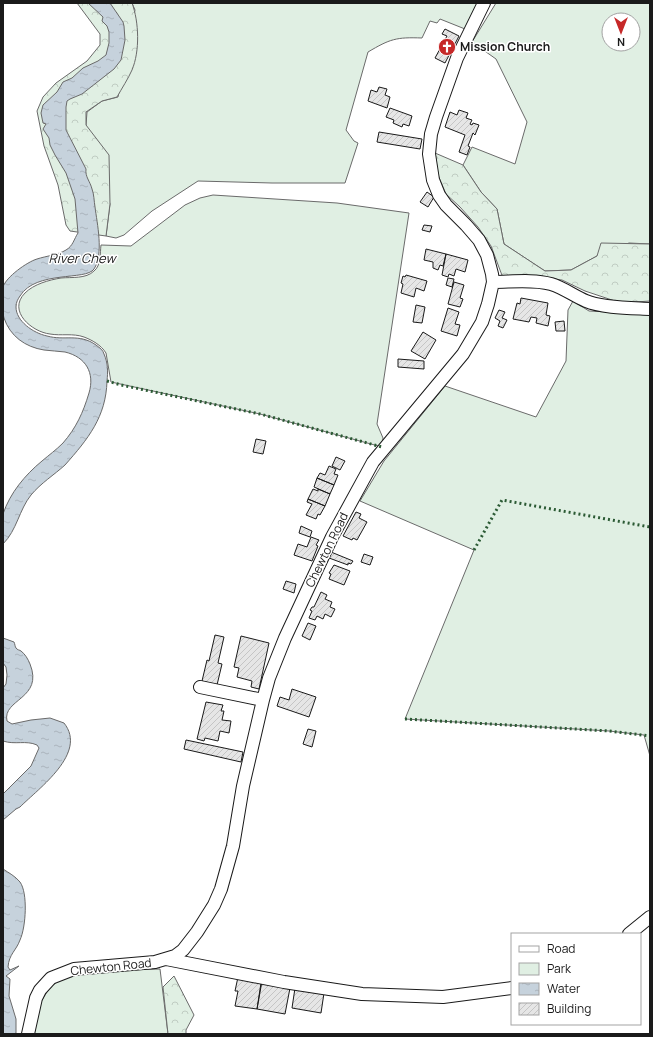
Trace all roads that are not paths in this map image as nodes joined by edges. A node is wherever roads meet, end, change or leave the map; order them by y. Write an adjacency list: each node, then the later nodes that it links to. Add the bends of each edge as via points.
1 (484, 3): 2 (street, Chewton Road, via 457,58 431,134 429,154 433,180 439,195 479,240 487,255)
2 (493, 282): 3 (street, via 550,284 588,302 618,308); 5 (street, Chewton Road, via 482,322 473,339 374,462 332,537 276,659)
3 (650, 309)
4 (200, 687): 5 (street)
5 (263, 700): 8 (street, Chewton Road, via 243,786 233,846 221,889 206,919 190,942 175,956)
6 (650, 917): 7 (street)
7 (631, 933)
8 (166, 959): 9 (street, via 305,986 362,994 443,997); 10 (street, Chewton Road, via 145,964 74,968 51,978 36,998)
9 (511, 988)
10 (28, 1034)

